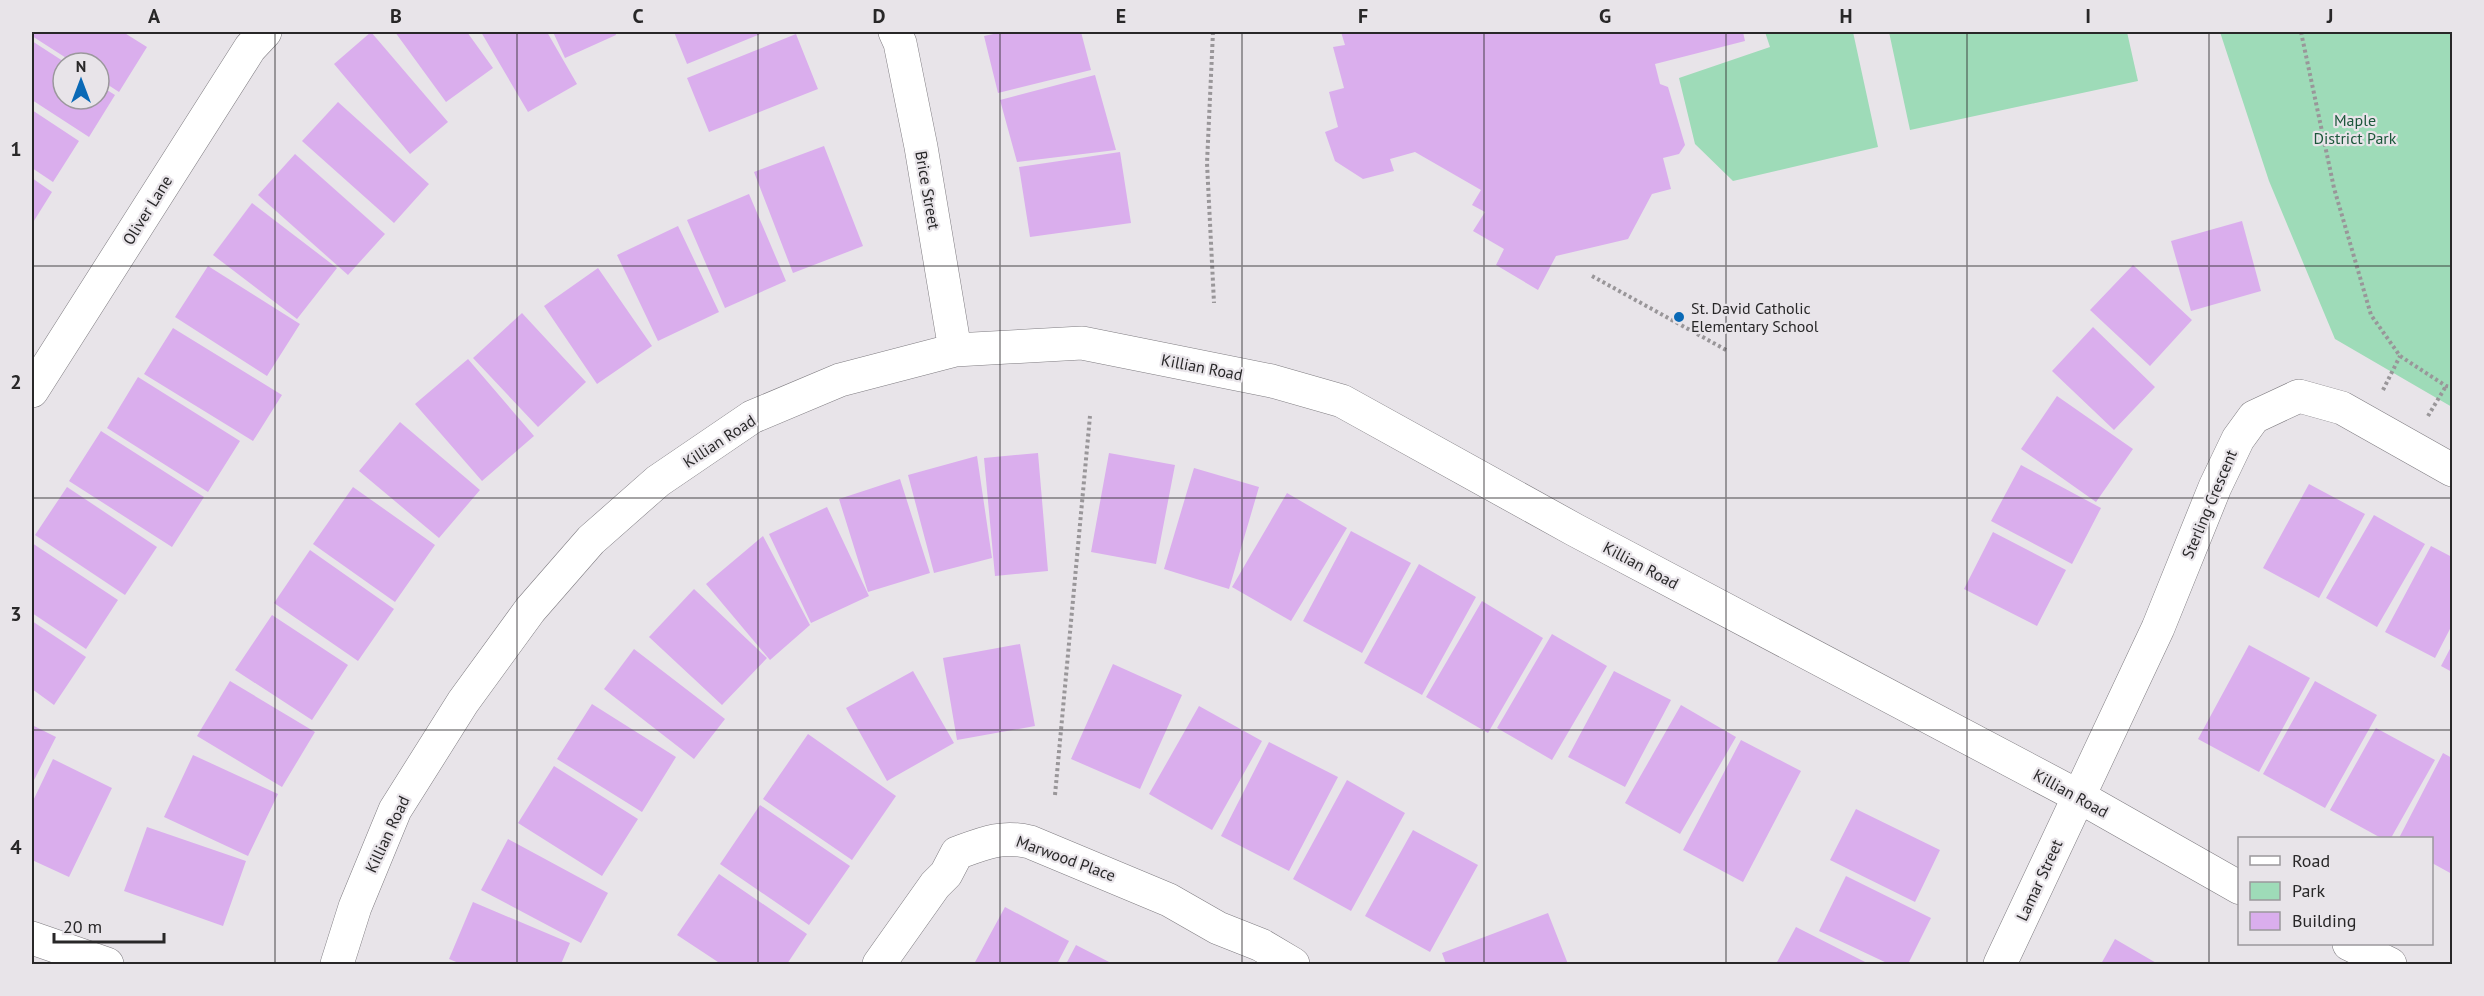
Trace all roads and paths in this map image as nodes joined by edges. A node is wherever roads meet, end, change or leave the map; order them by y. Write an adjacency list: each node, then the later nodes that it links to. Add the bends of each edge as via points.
1 (265, 32): 10 (street, Oliver Lane, via 250,48)
2 (895, 32): 7 (street, Brice Street, via 921,147)
3 (1213, 32): 6 (path, via 1207,163)
4 (2301, 32): 9 (path, via 2334,188 2371,315 2400,356)
5 (1592, 276): 8 (path)
6 (1214, 303)
7 (955, 350): 14 (street, Killian Road, via 1082,343 1272,381 1342,400 1575,530); 19 (street, Killian Road, via 840,381 752,417 658,481 591,540 530,610 463,702 395,810 355,907)
8 (1728, 351)
9 (2452, 387)
10 (32, 391)
11 (1090, 416): 13 (path)
12 (2452, 470): 14 (street, Sterling Crescent, via 2342,408 2299,396 2254,417 2219,478 2158,628)
13 (1055, 795)
14 (2078, 796): 15 (street, Killian Road); 22 (street, Lamar Street)
15 (2238, 887)
16 (32, 938): 18 (street)
17 (2351, 945): 23 (street)
18 (107, 964)
19 (338, 964)
20 (879, 964): 21 (street, Marwood Place, via 946,874 957,853 984,842 1012,837 1160,896)
21 (1293, 964)
22 (2000, 964)
23 (2390, 964)

